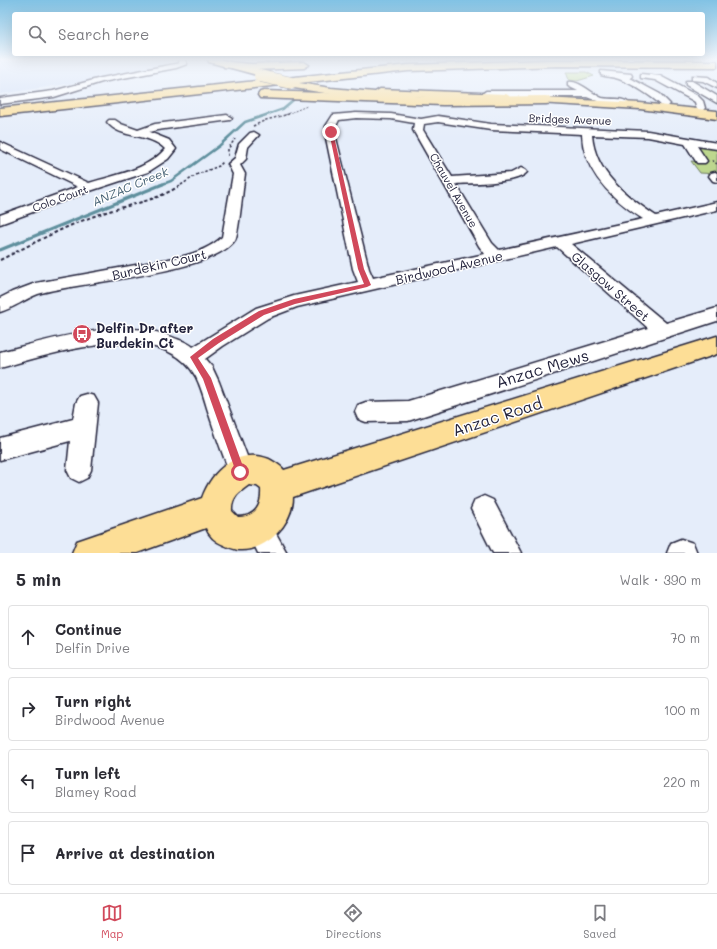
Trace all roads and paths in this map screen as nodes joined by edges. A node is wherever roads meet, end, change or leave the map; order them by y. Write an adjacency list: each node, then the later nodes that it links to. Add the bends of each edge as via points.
1 (82, 86): 16 (street, via 54,94)
2 (147, 86): 18 (highway)
3 (198, 86): 18 (highway)
4 (243, 86): 22 (highway)
5 (315, 86): 12 (highway)
6 (354, 86): 12 (highway)
7 (574, 86): 13 (street)
8 (640, 86): 19 (street, via 657,96)
9 (672, 86): 20 (street, via 695,98)
10 (690, 86): 15 (street)
11 (428, 91): 13 (street)
12 (372, 93): 13 (main road); 14 (main road, via 438,98)
13 (593, 97): 19 (main road)
14 (546, 100): 19 (main road); 22 (highway, via 443,101 229,94)
15 (717, 100)
16 (0, 101)
17 (310, 105): 29 (path, via 266,120)
18 (0, 106)
19 (665, 106): 20 (main road); 23 (main road)
20 (700, 108): 21 (main road)
21 (717, 110)
22 (0, 112)
23 (717, 115)
24 (227, 118): 28 (street, Colo Court, via 155,127)
25 (112, 122): 28 (street, Colo Court, via 118,127)
26 (421, 122): 27 (street, Bridges Avenue, via 438,120 491,127); 37 (street, Chauvel Avenue, via 418,130); 45 (street, Bridges Avenue, via 402,118 346,116 336,117 332,126 331,138 361,269)
27 (587, 131): 31 (street, Bridges Avenue, via 648,134); 41 (street, via 588,152 599,172 624,199)
28 (141, 132): 38 (street, Colo Court, via 169,146 170,151 156,163 137,173)
29 (251, 132): 46 (street, Burdekin Court, via 243,146 240,159 234,164 239,174 229,238 213,251 180,262 36,289)
30 (238, 136): 44 (path, via 230,144 229,156 219,166 198,174 171,192 102,213 64,228)
31 (690, 141): 33 (street, Bridges Avenue); 34 (street)
32 (0, 144): 38 (street)
33 (717, 146)
34 (706, 159): 35 (path)
35 (714, 160)
36 (521, 172): 37 (street, via 513,176)
37 (449, 181): 43 (street, Chauvel Avenue, via 486,246)
38 (88, 187): 40 (street, Colo Court)
39 (717, 206): 41 (street, Birdwood Avenue)
40 (0, 220)
41 (654, 220): 42 (street, Birdwood Avenue)
42 (560, 242): 43 (street, Birdwood Avenue); 48 (street, Glasgow Street)
43 (496, 256): 45 (street, Birdwood Avenue)
44 (0, 260)
45 (367, 285): 50 (street, Birdwood Avenue, via 294,302 262,313)
46 (0, 306)
47 (717, 314): 48 (street, Anzac Mews)
48 (663, 331): 53 (street, Anzac Mews, via 408,411)
49 (717, 345): 58 (main road, Anzac Road)
50 (194, 357): 51 (street, via 176,345 159,339 120,336 92,339); 57 (street, via 207,378)
51 (0, 360)
52 (87, 403): 54 (street)
53 (366, 412)
54 (83, 427): 55 (street); 56 (street)
55 (0, 449)
56 (79, 470)
57 (240, 472): 58 (main road, via 262,471 270,476); 59 (main road, via 221,488)
58 (277, 487): 61 (main road, via 277,503 268,521)
59 (216, 509): 61 (main road, via 220,523 230,532 249,533); 62 (main road)
60 (484, 509): 63 (street)
61 (266, 541)
62 (88, 553)
63 (507, 553)

